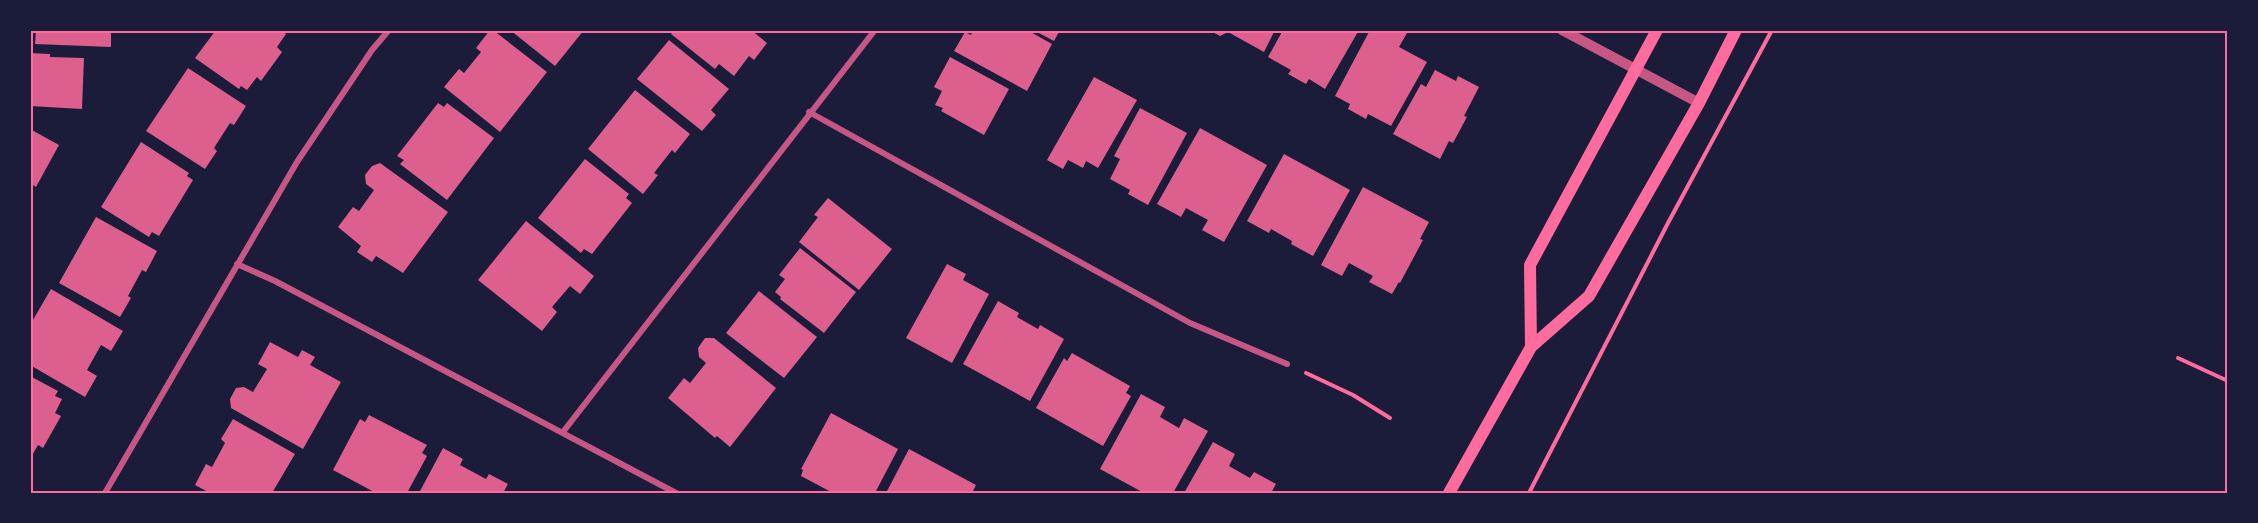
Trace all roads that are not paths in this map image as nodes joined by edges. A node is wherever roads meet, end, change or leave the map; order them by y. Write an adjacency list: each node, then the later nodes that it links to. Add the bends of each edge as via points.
1 (389, 30): 9 (street, via 297,162)
2 (875, 30): 8 (street)
3 (1562, 30): 6 (street)
4 (1657, 30): 6 (main road)
5 (1736, 30): 7 (main road)
6 (1635, 70): 7 (street); 10 (main road, via 1530,265)
7 (1699, 103): 10 (main road, via 1589,296)
8 (809, 112): 11 (street, via 1190,323); 12 (street)
9 (237, 264): 12 (street); 13 (street)
10 (1531, 347): 15 (main road)
11 (1287, 364)
12 (563, 432): 14 (street)
13 (105, 493)
14 (676, 493)
15 (1449, 493)

